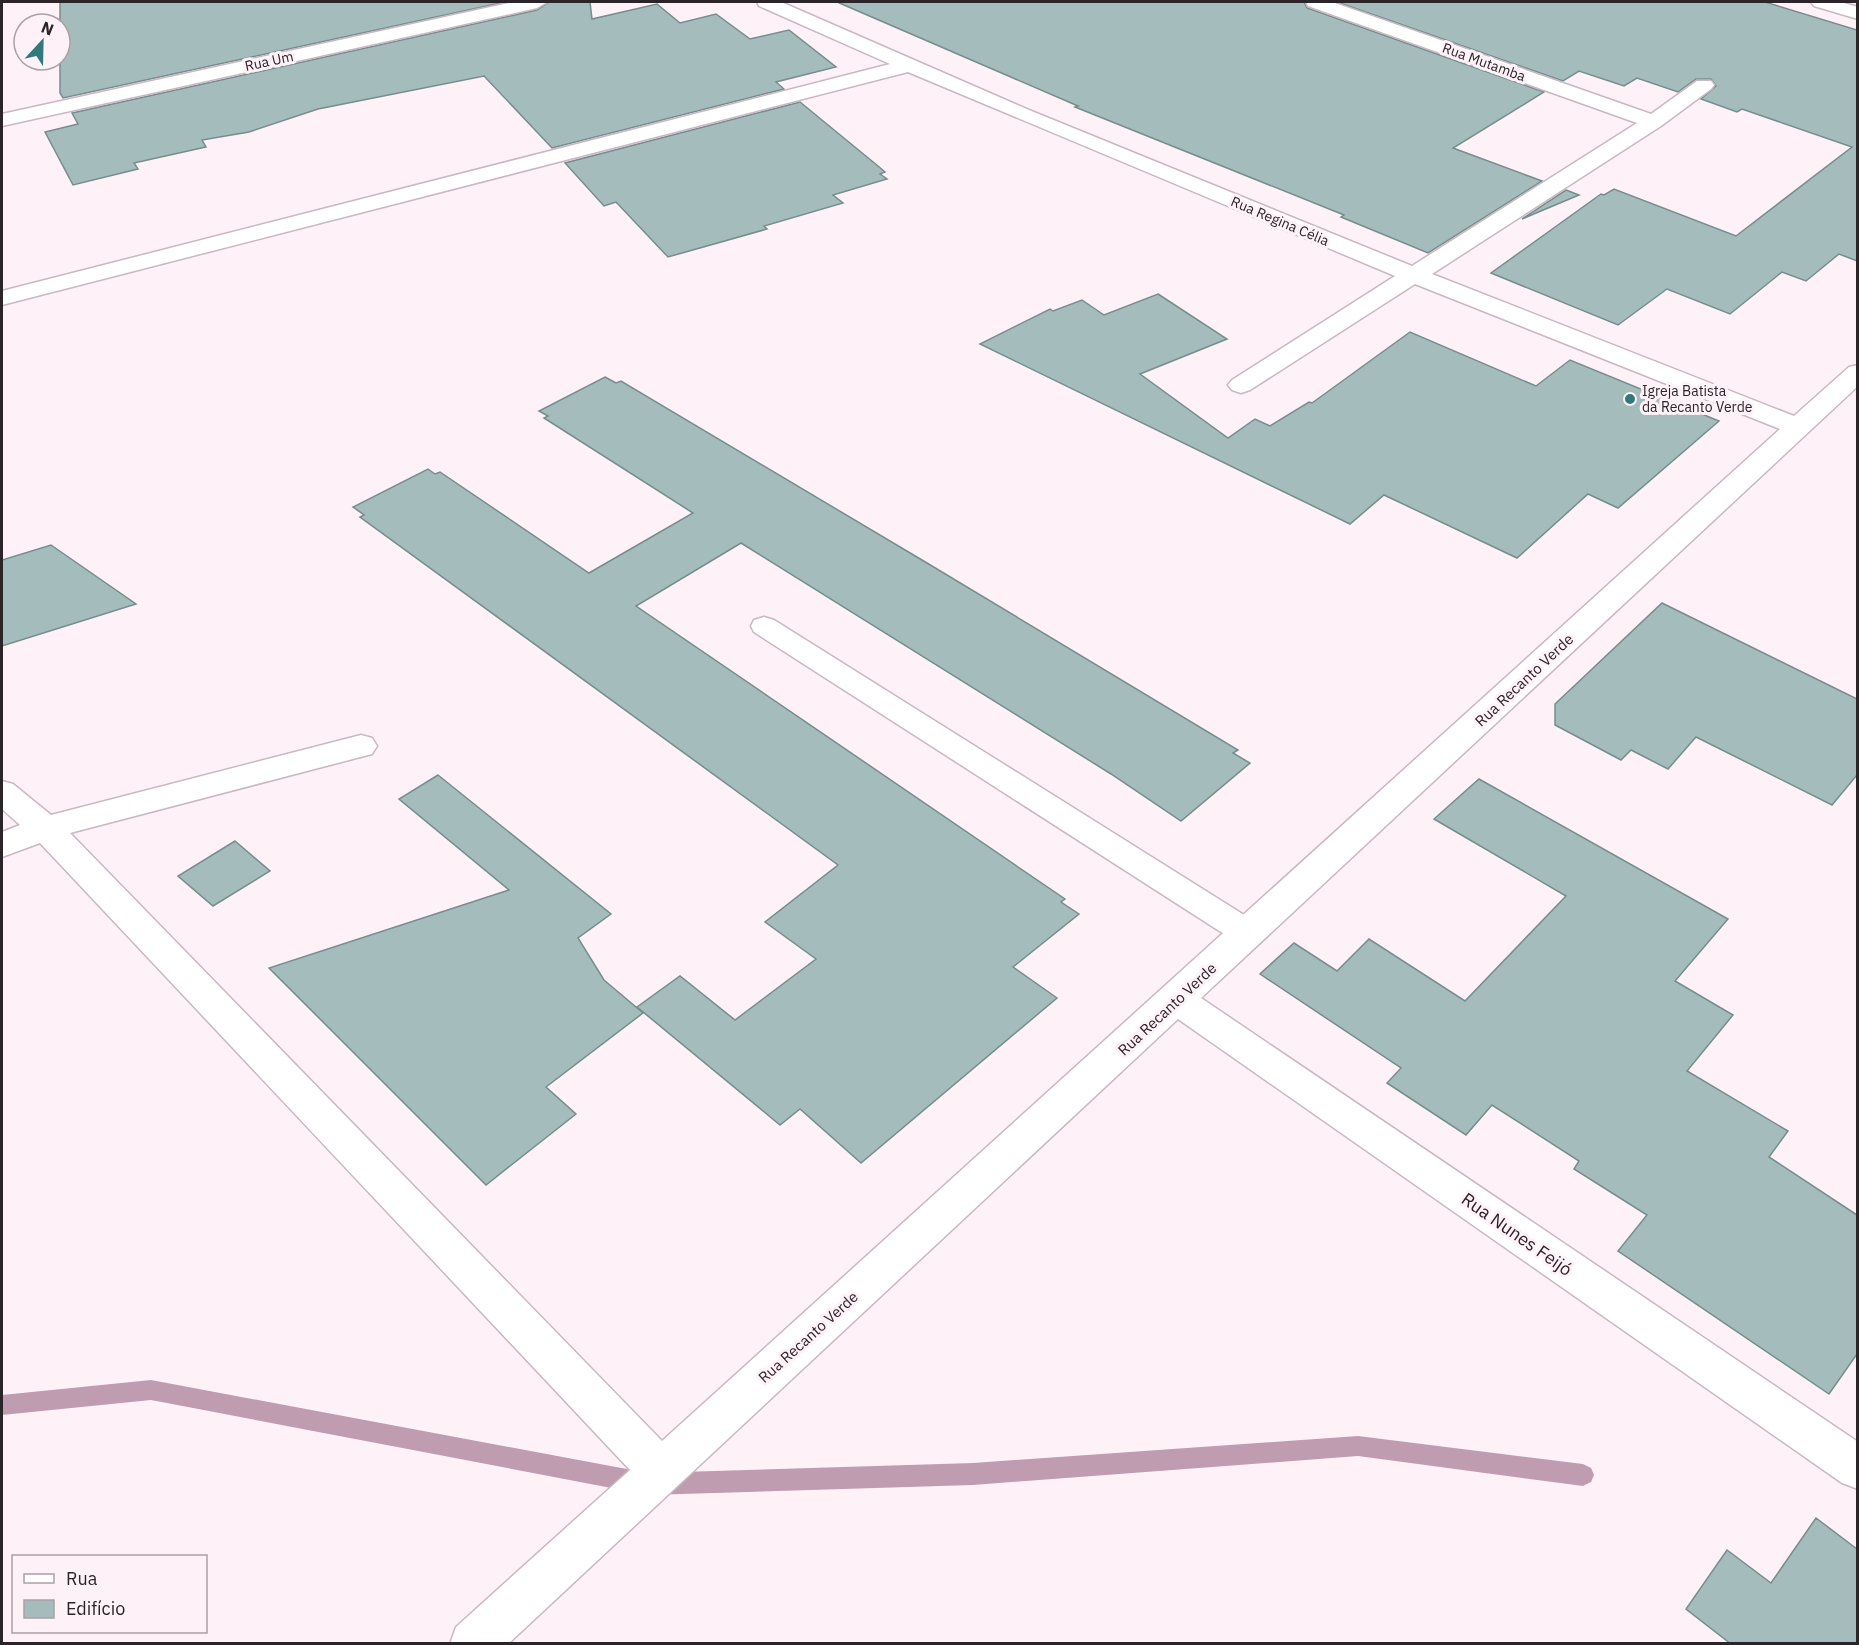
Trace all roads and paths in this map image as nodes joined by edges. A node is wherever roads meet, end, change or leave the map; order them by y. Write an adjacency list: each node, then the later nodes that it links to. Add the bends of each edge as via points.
1 (537, 2): 8 (street, Rua Um)
2 (766, 2): 6 (street, Rua Regina Célia)
3 (1315, 2): 9 (street, Rua Mutamba)
4 (1821, 2): 5 (street)
5 (1857, 13)
6 (908, 66): 10 (street, Rua Regina Célia); 11 (street)
7 (1704, 85): 9 (street)
8 (2, 120)
9 (1654, 123): 10 (street)
10 (1411, 276): 13 (street); 14 (street, Rua Regina Célia)
11 (2, 298)
12 (1857, 372): 14 (street, Rua Recanto Verde)
13 (1241, 385)
14 (1799, 427): 20 (street, Rua Recanto Verde)
15 (764, 626): 20 (lane)
16 (361, 746): 18 (street)
17 (2, 792): 18 (street)
18 (45, 828): 19 (street); 23 (street)
19 (2, 845)
20 (1249, 934): 21 (street, Rua Recanto Verde)
21 (1177, 1000): 22 (street, Rua Nunes Feijó); 23 (street, Rua Recanto Verde)
22 (1857, 1468)
23 (661, 1471): 24 (street, Rua Recanto Verde)
24 (473, 1644)

